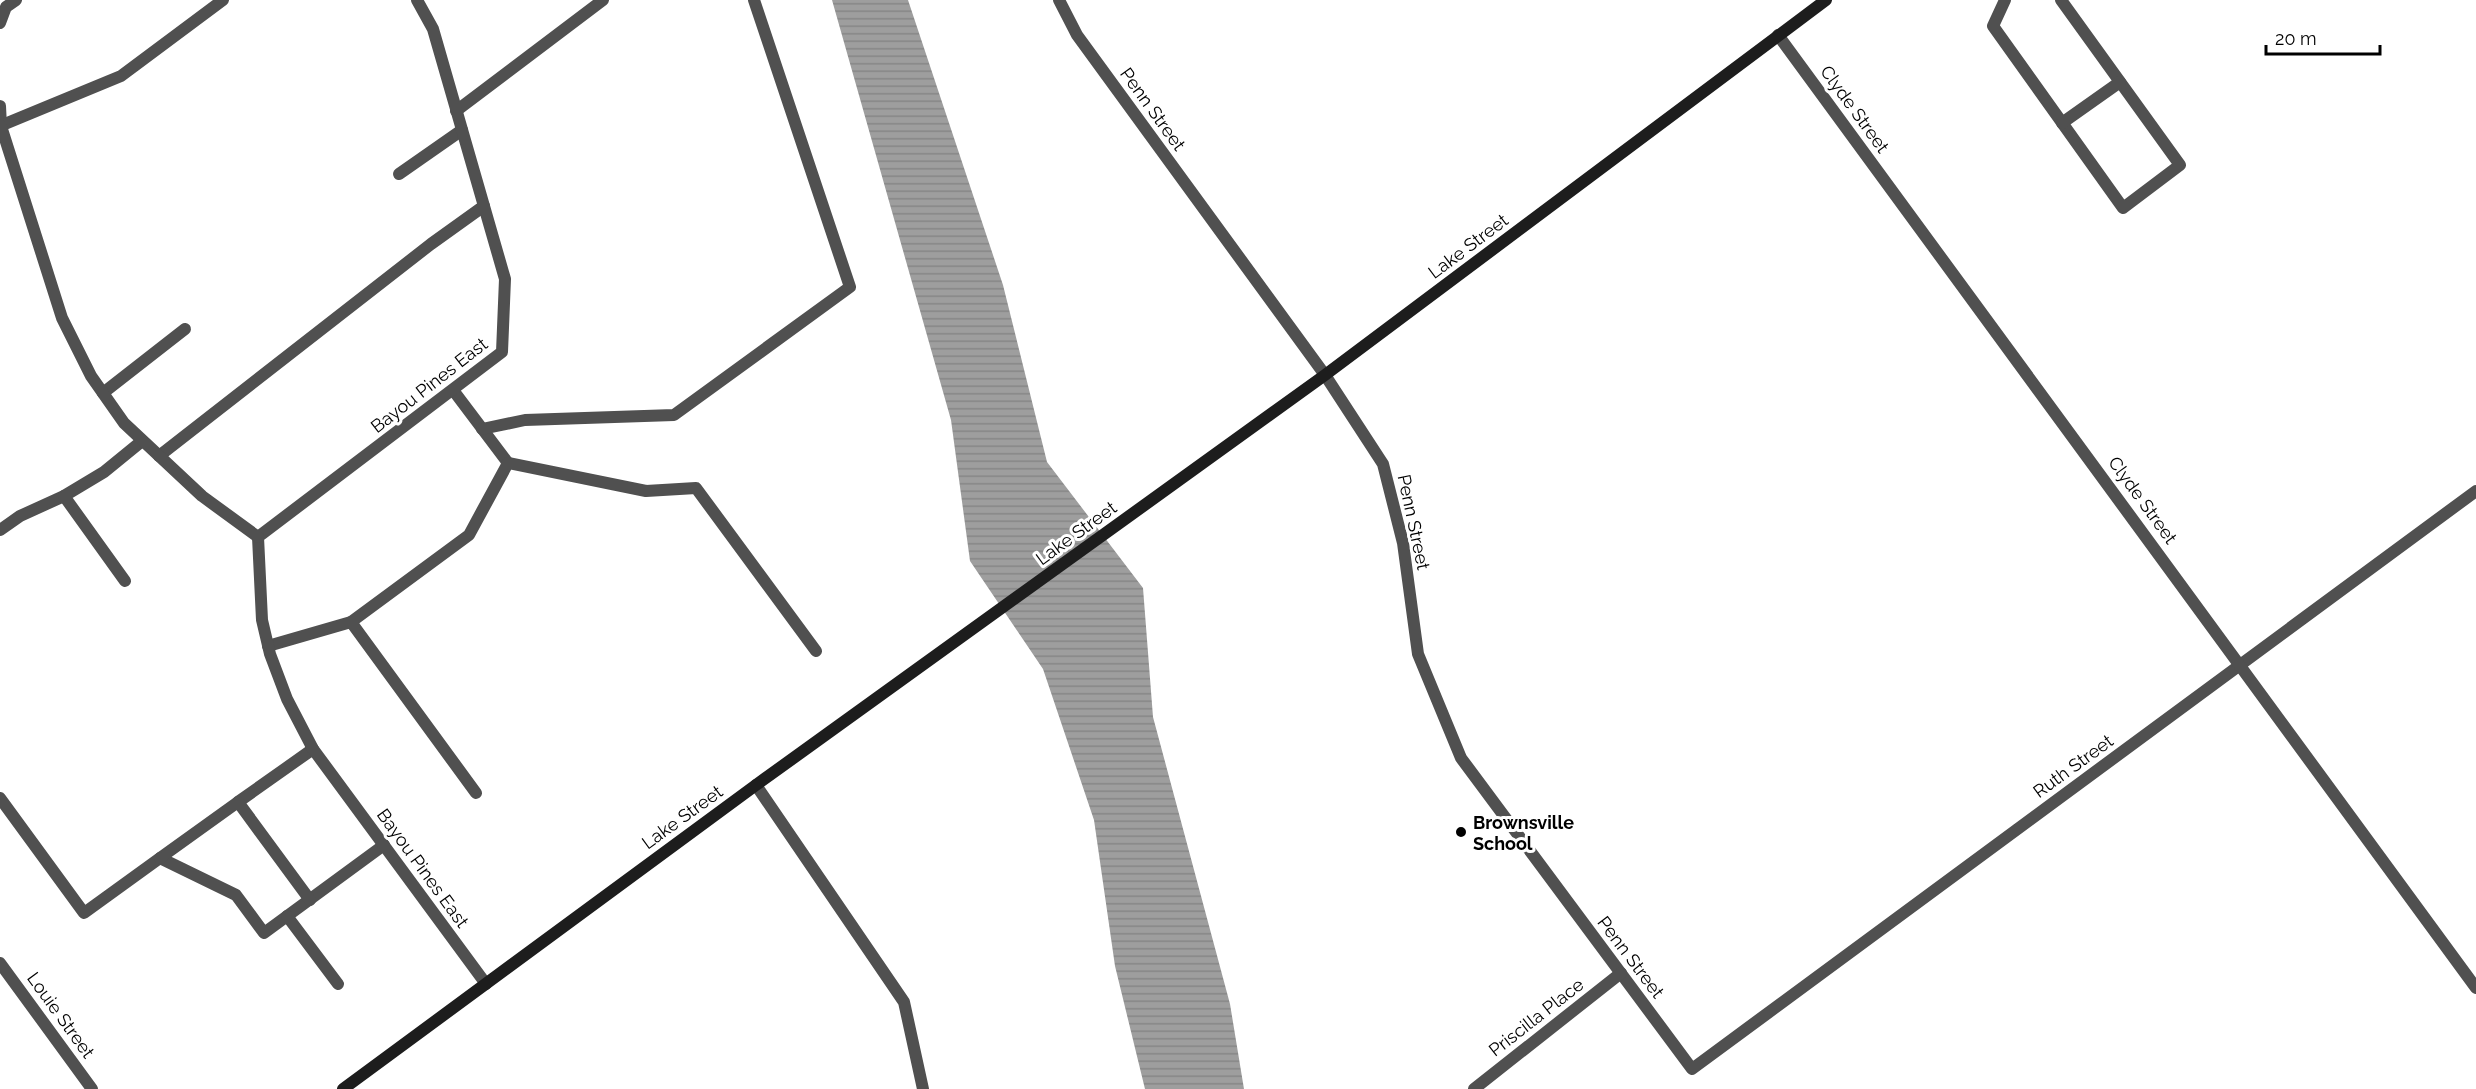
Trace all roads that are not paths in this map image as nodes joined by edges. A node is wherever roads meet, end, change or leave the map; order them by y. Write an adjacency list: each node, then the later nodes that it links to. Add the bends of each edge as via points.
1 (16, 0): 10 (street)
2 (223, 0): 16 (street, via 121,76)
3 (417, 0): 14 (street, Bayou Pines East, via 433,29)
4 (603, 0): 14 (street)
5 (754, 0): 24 (street, via 850,287 674,415 525,420)
6 (1059, 0): 21 (street, Penn Street, via 1077,34)
7 (1826, 0): 11 (street, Lake Street)
8 (2004, 0): 15 (street, via 1993,26)
9 (2061, 0): 12 (street)
10 (1, 19)
11 (1778, 35): 21 (street, Lake Street); 36 (street, Clyde Street)
12 (2120, 82): 15 (street); 15 (street, via 2180,165 2122,208)
13 (0, 106): 16 (street)
14 (456, 111): 17 (street, Bayou Pines East)
15 (2062, 123)
16 (0, 126): 23 (street, via 62,318)
17 (462, 130): 18 (street); 19 (street, Bayou Pines East)
18 (399, 174)
19 (484, 206): 22 (street, Bayou Pines East, via 505,279 502,352); 26 (street)
20 (185, 329): 23 (street)
21 (1325, 375): 38 (street, Lake Street); 47 (street, Penn Street, via 1383,464 1403,543 1418,654 1461,758)
22 (453, 390): 24 (street); 31 (street, Bayou Pines East)
23 (104, 393): 25 (street)
24 (482, 429): 27 (street)
25 (142, 441): 26 (street); 29 (street, via 104,472)
26 (159, 456): 31 (street, via 202,496)
27 (508, 463): 33 (street, via 469,535); 35 (street, via 646,491 696,488)
28 (2476, 491): 36 (street, Ruth Street)
29 (64, 496): 30 (street); 32 (street)
30 (0, 530)
31 (258, 537): 34 (street, Bayou Pines East, via 262,620)
32 (125, 581)
33 (351, 622): 34 (street); 39 (street)
34 (268, 646): 37 (street, Bayou Pines East, via 287,699)
35 (816, 651)
36 (2241, 664): 50 (street, Clyde Street); 51 (street, Ruth Street)
37 (313, 749): 41 (street); 42 (street, Bayou Pines East)
38 (756, 785): 49 (street, Lake Street); 54 (street, via 904,1002)
39 (476, 793)
40 (0, 798): 43 (street, via 84,913)
41 (238, 802): 43 (street); 44 (street)
42 (384, 845): 44 (street); 49 (street, Bayou Pines East)
43 (160, 858): 45 (street, via 236,895 264,933)
44 (310, 900): 45 (street)
45 (287, 916): 48 (street)
46 (0, 963): 52 (street, Louie Street)
47 (1621, 973): 51 (street, Penn Street); 55 (street, Priscilla Place)
48 (338, 984)
49 (486, 984): 53 (street, Lake Street)
50 (2476, 988)
51 (1692, 1069)
52 (92, 1089)
53 (343, 1089)
54 (923, 1089)
55 (1474, 1089)

